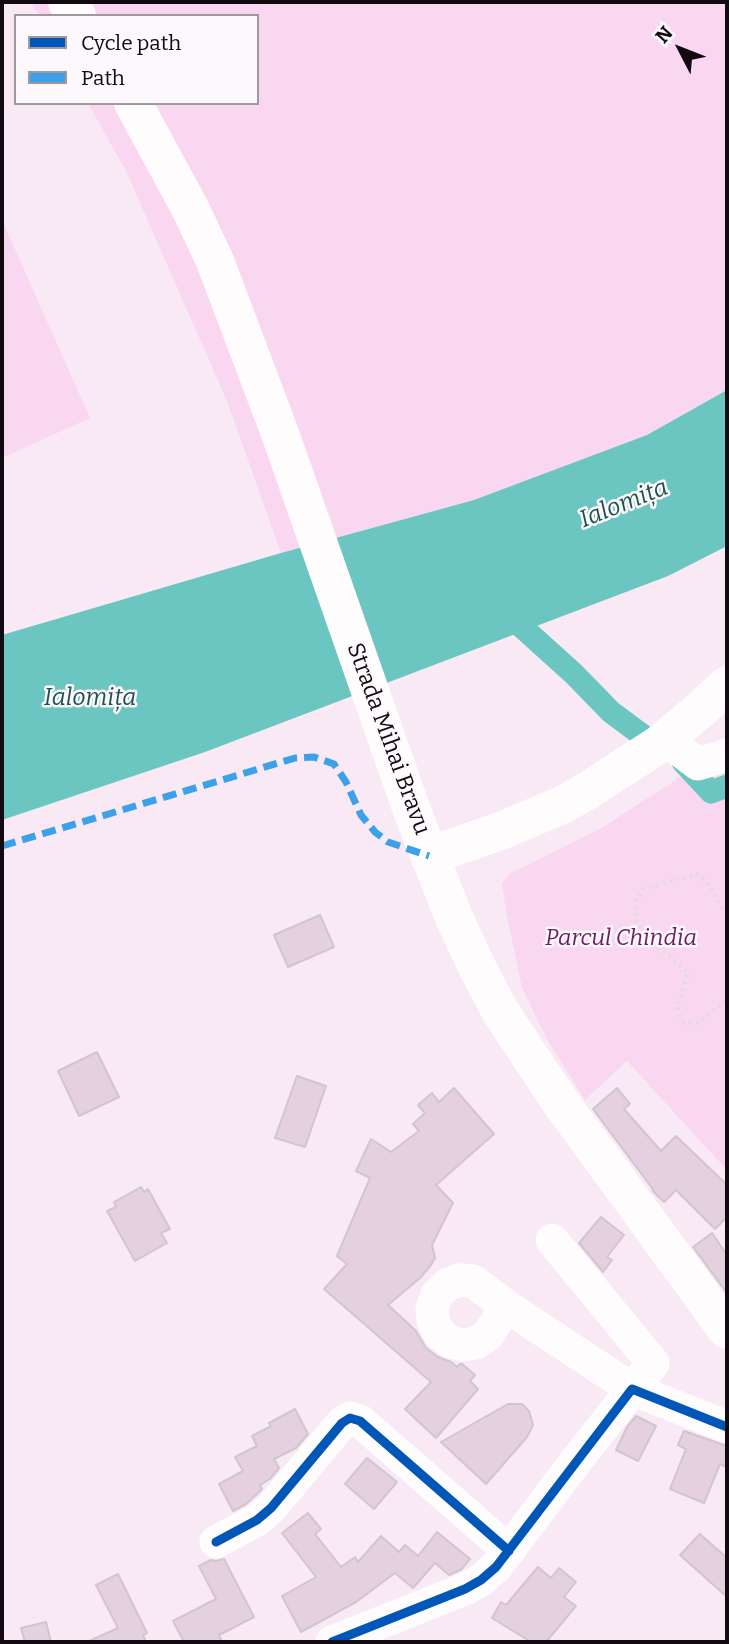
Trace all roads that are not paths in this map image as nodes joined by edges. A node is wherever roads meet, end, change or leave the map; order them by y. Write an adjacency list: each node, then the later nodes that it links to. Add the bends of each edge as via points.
1 (134, 105): 5 (main road, Strada Mihai Bravu, via 215,261)
2 (727, 685): 3 (main road)
3 (665, 739): 4 (street, via 698,764); 6 (main road, via 562,805)
4 (727, 755)
5 (411, 808): 6 (main road, via 434,832); 7 (main road, Strada Mihai Bravu)
6 (467, 843): 7 (main road); 8 (main road, via 452,874)
7 (429, 856): 8 (main road, Strada Mihai Bravu)
8 (461, 934): 11 (main road, Strada Mihai Bravu, via 500,1011 545,1079)
9 (552, 1240): 12 (street, via 653,1363)
10 (506, 1306): 12 (street)
11 (727, 1330)
12 (632, 1390): 13 (street); 15 (street)
13 (727, 1427)
14 (216, 1542): 15 (street, via 271,1508 350,1418 360,1421)
15 (509, 1551): 16 (street, via 489,1574 465,1589)
16 (332, 1642)

